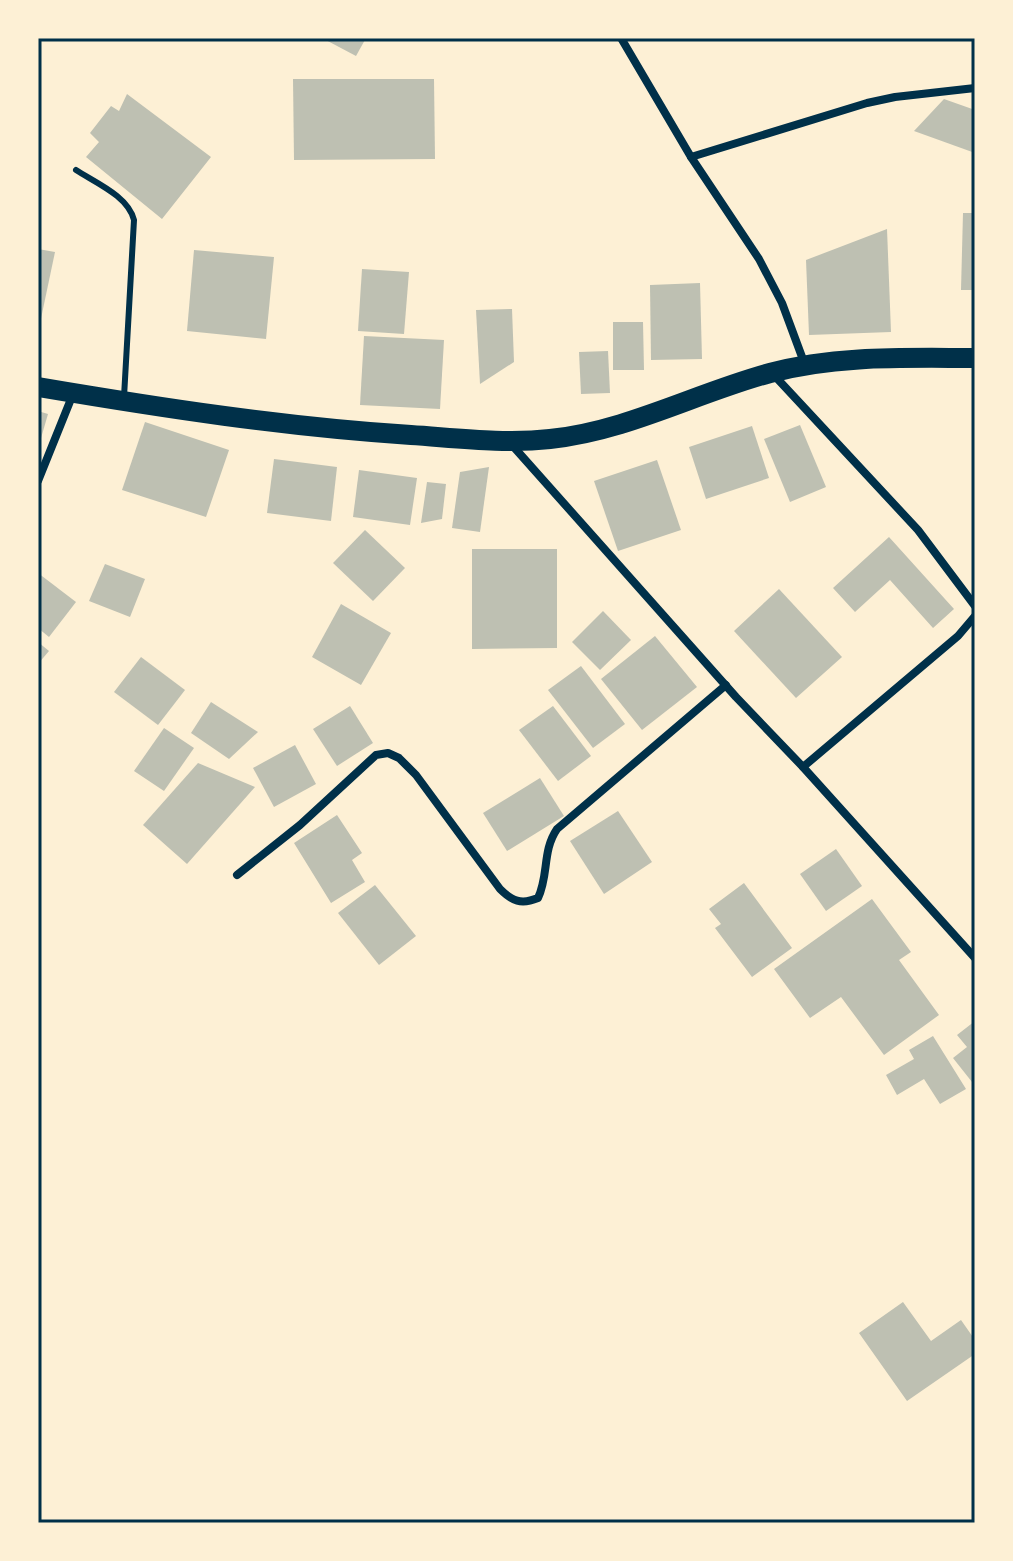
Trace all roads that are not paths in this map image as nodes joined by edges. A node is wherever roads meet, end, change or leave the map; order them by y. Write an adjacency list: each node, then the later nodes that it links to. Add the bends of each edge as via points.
1 (621, 38): 3 (street)
2 (975, 88): 3 (street, via 867,103)
3 (691, 157): 6 (street, via 759,259)
4 (76, 170): 10 (lane, via 125,202 134,220)
5 (975, 358): 6 (main road)
6 (805, 366): 7 (main road)
7 (772, 373): 11 (main road, via 610,429); 13 (street, via 918,530)
8 (38, 387): 9 (main road)
9 (73, 393): 10 (main road); 12 (street)
10 (123, 401): 11 (main road, via 340,430)
11 (509, 442): 15 (street)
12 (38, 481)
13 (975, 606)
14 (975, 616): 16 (street)
15 (726, 685): 16 (street); 17 (street, via 557,829 548,842 545,885 538,898 528,902 506,895 416,775 388,753 376,755)
16 (803, 767): 18 (street)
17 (237, 875)
18 (975, 958)

